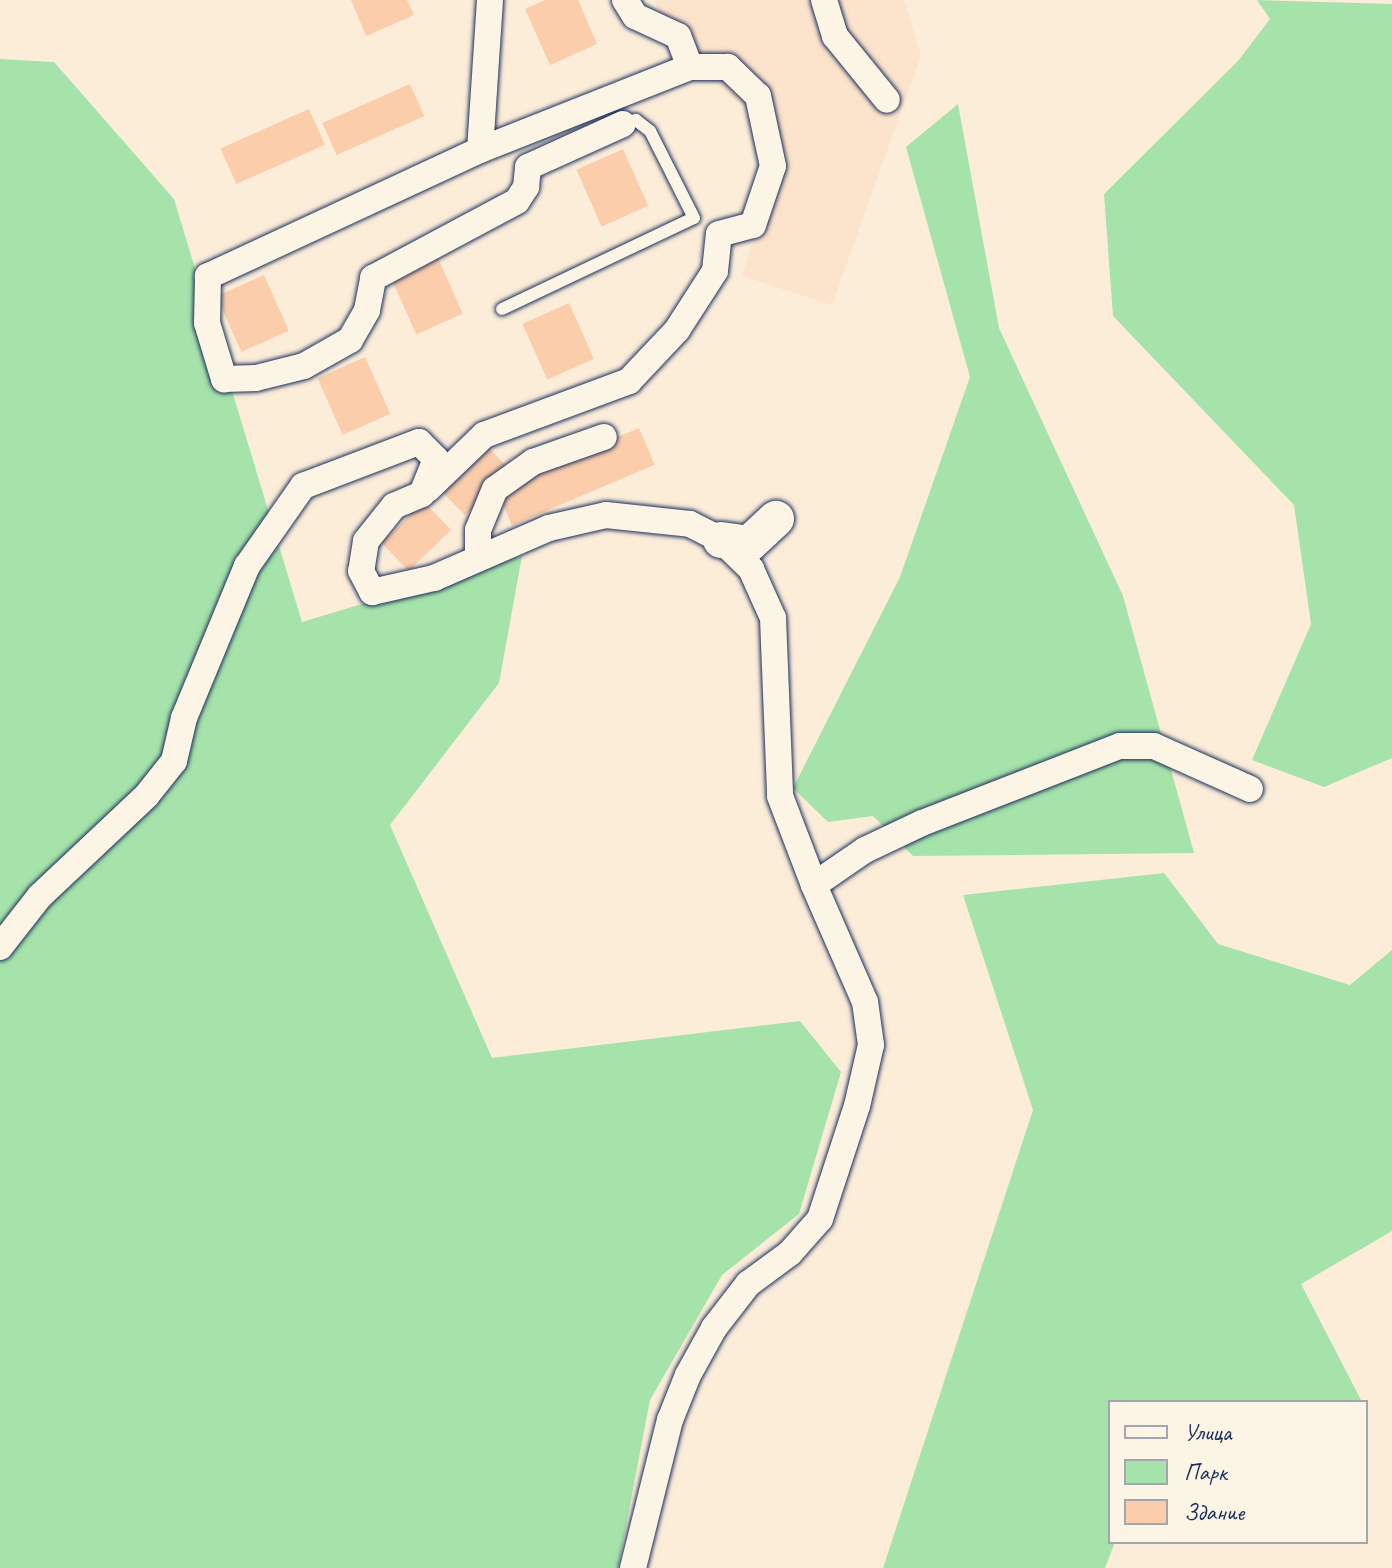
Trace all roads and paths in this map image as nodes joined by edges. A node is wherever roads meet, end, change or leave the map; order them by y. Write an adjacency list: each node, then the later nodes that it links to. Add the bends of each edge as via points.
1 (490, 0): 7 (street)
2 (625, 0): 4 (street, via 635,16 678,36)
3 (824, 0): 5 (street, via 835,36)
4 (690, 67): 7 (street); 9 (street, via 728,67 742,76 758,96 773,166 753,225)
5 (887, 100)
6 (623, 124): 7 (street, via 528,167 526,187 517,201 373,278 367,310 350,340 304,366 256,378 224,379 207,323 208,276); 8 (lane, via 636,120 650,131)
7 (480, 150)
8 (694, 218): 9 (lane); 10 (lane)
9 (719, 234): 12 (street, via 715,271 677,330 629,381 484,435)
10 (502, 309)
11 (604, 437): 15 (street, via 533,462 495,489 478,530)
12 (422, 494): 15 (street, via 394,506 366,541 361,571 372,592 434,578); 18 (street, via 436,459 419,442 303,486 247,566 200,675 174,761 147,795 40,896)
13 (776, 519): 14 (main road, via 749,544)
14 (721, 540): 15 (street, via 690,524 606,515 549,528); 17 (street, via 751,569 773,618 780,796)
15 (478, 558)
16 (1250, 789): 17 (street, via 1154,746 1120,746 922,823 865,850)
17 (814, 885): 19 (street, via 865,1002 871,1045 857,1106 820,1219 790,1253 748,1284 714,1328 688,1375 670,1420)
18 (0, 947)
19 (633, 1568)

